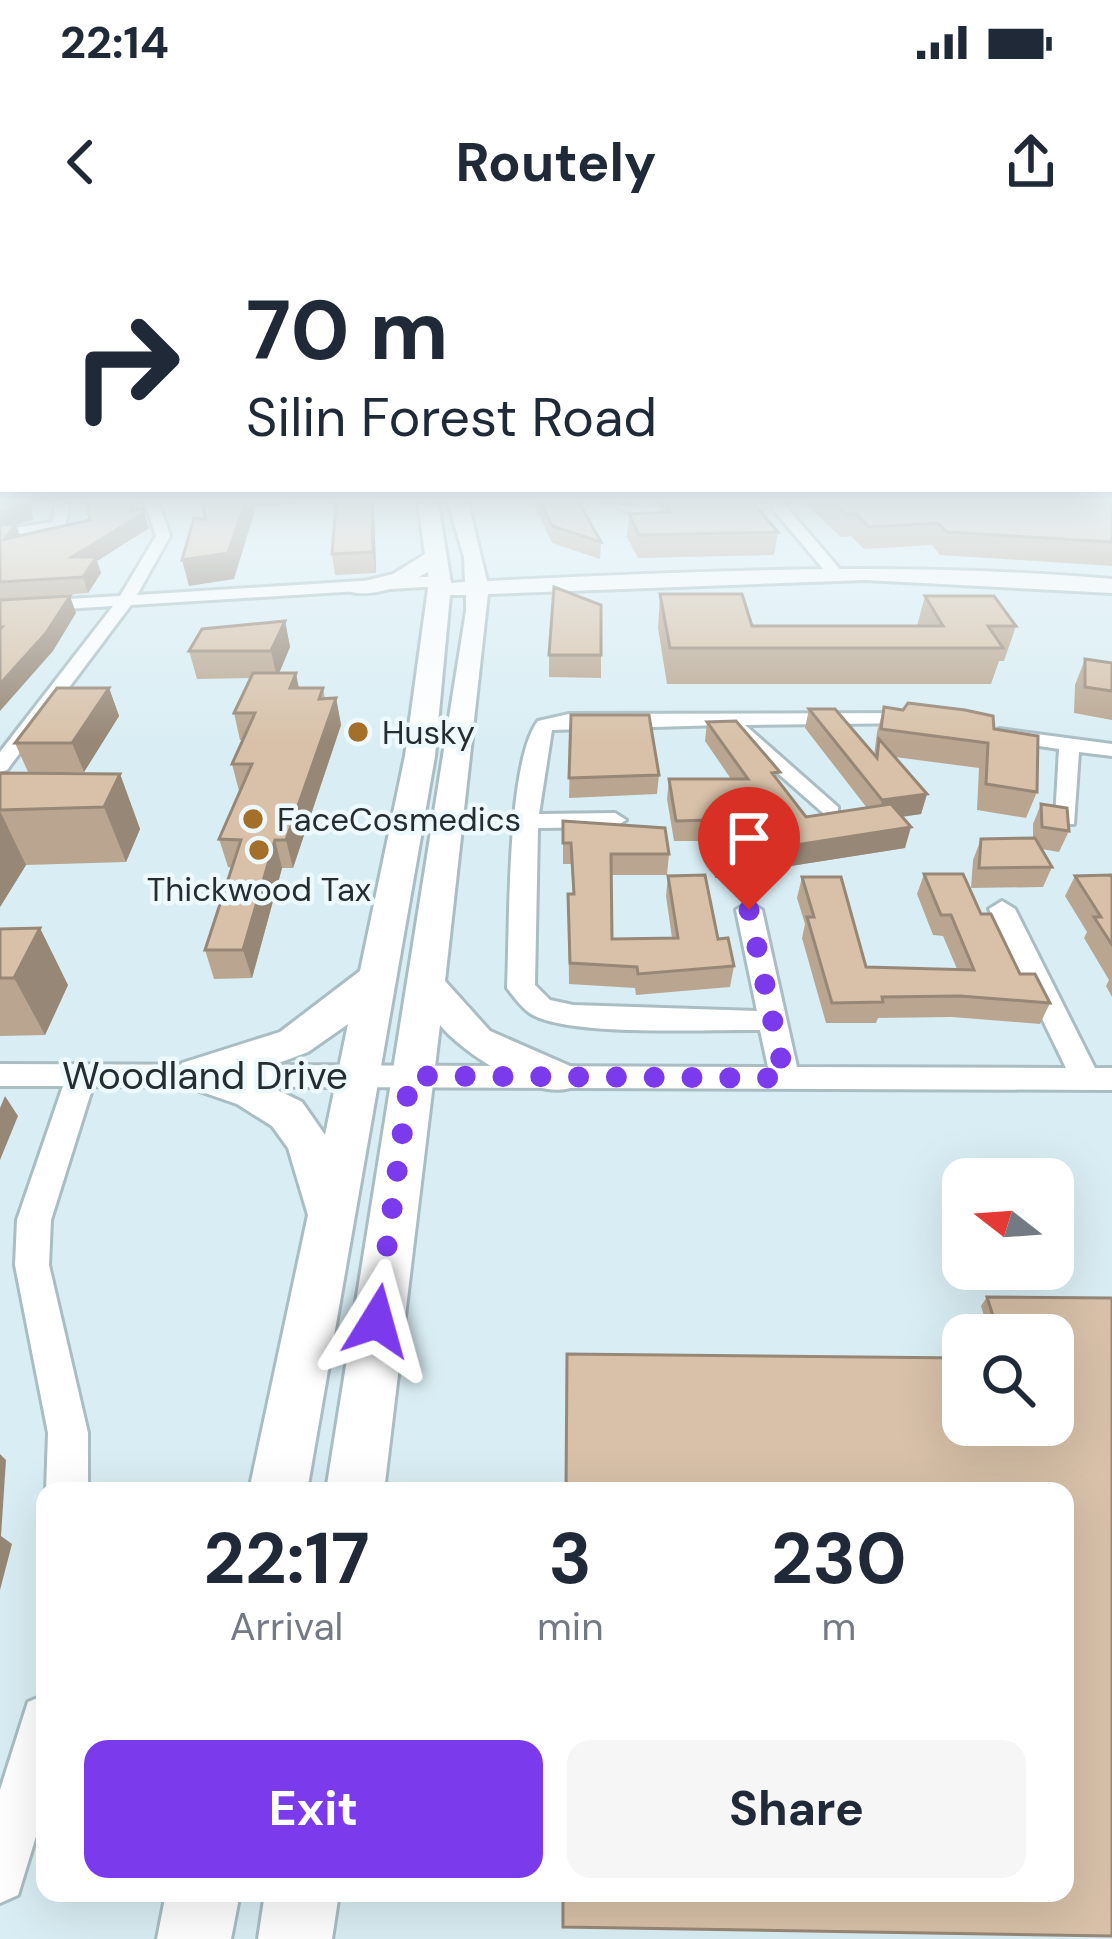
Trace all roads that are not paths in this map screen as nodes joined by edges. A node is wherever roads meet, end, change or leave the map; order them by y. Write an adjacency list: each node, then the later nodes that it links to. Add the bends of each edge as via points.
1 (136, 582): 11 (street)
2 (388, 582): 10 (main road)
3 (483, 582): 6 (main road)
4 (597, 582): 8 (main road)
5 (1060, 582): 9 (main road)
6 (477, 583): 7 (main road); 8 (main road); 14 (main road)
7 (440, 585): 10 (street); 13 (main road)
8 (552, 585): 14 (main road, via 499,608)
9 (1112, 586)
10 (347, 591): 11 (street); 13 (main road, via 406,603)
11 (125, 601): 12 (street); 21 (street)
12 (0, 608)
13 (437, 622): 20 (main road)
14 (475, 634): 22 (main road)
15 (730, 722): 16 (street); 23 (street); 26 (street, via 545,725)
16 (941, 722)
17 (984, 727): 18 (street, via 1008,740)
18 (1069, 748): 19 (street); 24 (street)
19 (1112, 750)
20 (420, 756): 22 (main road, via 434,760); 29 (main road)
21 (0, 766)
22 (453, 790): 30 (main road)
23 (830, 812)
24 (1066, 819)
25 (615, 820): 26 (street)
26 (527, 821): 31 (street, via 521,988 542,1008)
27 (749, 910): 31 (street)
28 (1002, 910): 39 (street)
29 (374, 979): 32 (main road, via 296,1046); 33 (main road)
30 (424, 981): 36 (main road); 37 (main road, via 476,1041)
31 (772, 1022): 38 (street)
32 (197, 1074): 33 (street, Woodland Drive); 35 (street, Woodland Drive); 40 (main road, via 290,1112 312,1149)
33 (357, 1074): 36 (street, Woodland Drive); 40 (main road)
34 (0, 1075): 35 (street, Woodland Drive)
35 (81, 1076): 41 (street, via 34,1220 32,1265 68,1433)
36 (410, 1076): 37 (street, Woodland Drive); 43 (main road)
37 (555, 1077): 38 (street, Woodland Drive)
38 (785, 1078): 39 (street, Woodland Drive)
39 (1099, 1079)
40 (329, 1218): 42 (main road)
41 (67, 1482)
42 (280, 1482)
43 (356, 1482)
44 (36, 1751): 45 (street)
45 (0, 1877)
46 (201, 1902): 48 (main road)
47 (301, 1902): 49 (main road)
48 (194, 1939)
49 (296, 1939)

